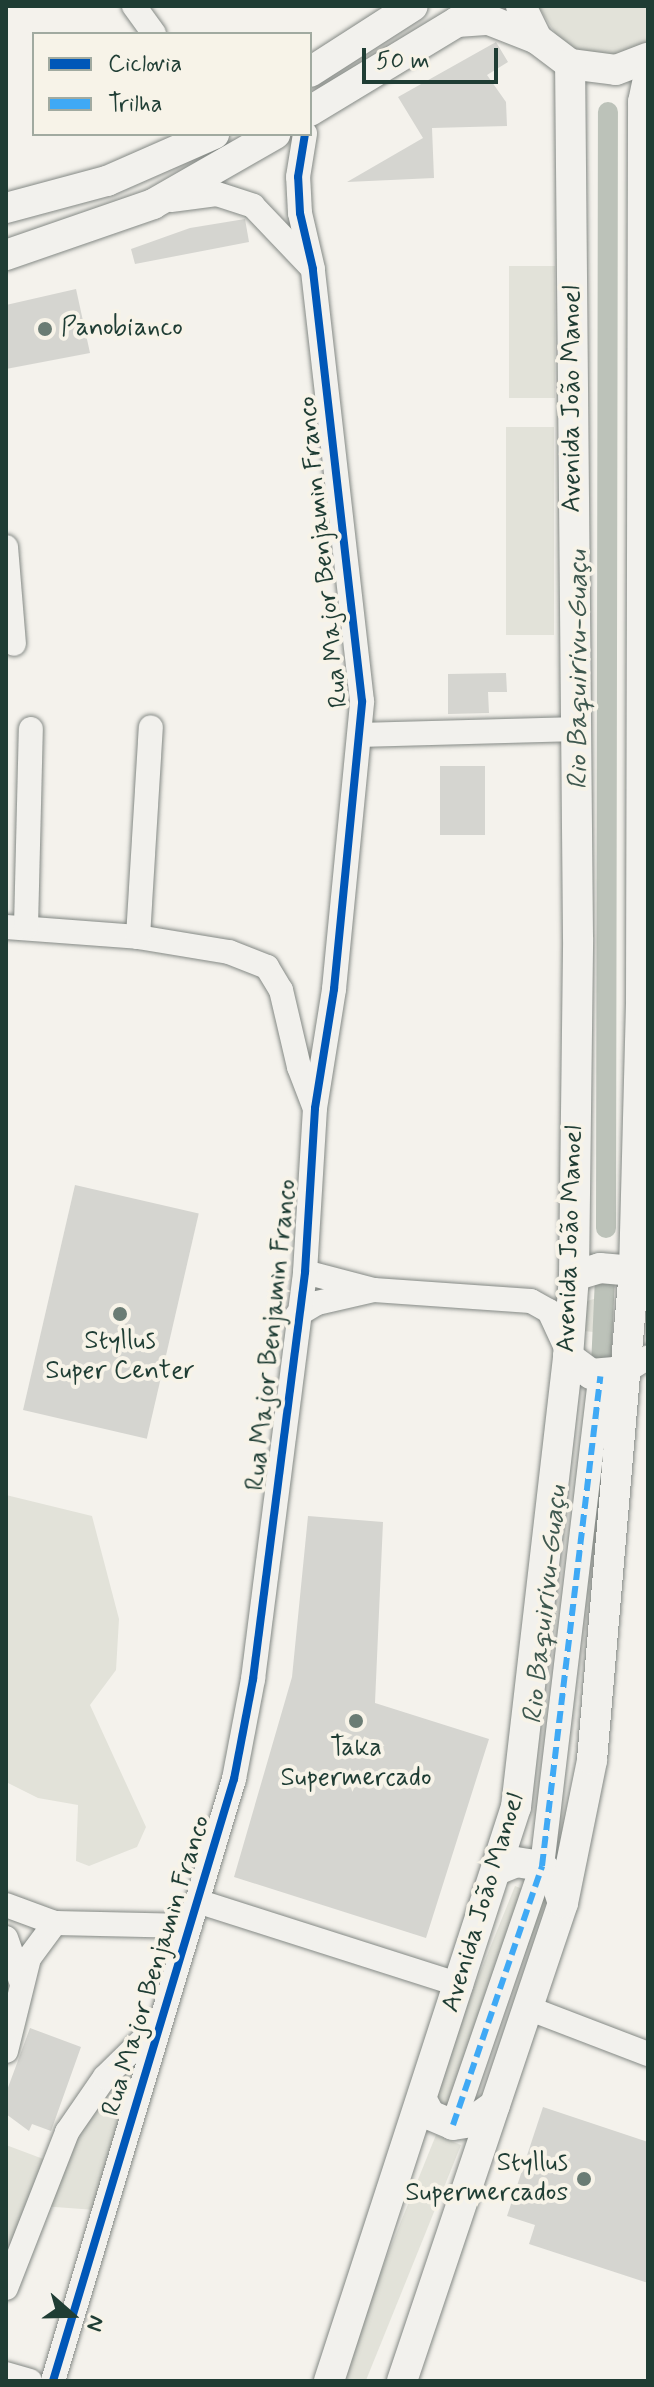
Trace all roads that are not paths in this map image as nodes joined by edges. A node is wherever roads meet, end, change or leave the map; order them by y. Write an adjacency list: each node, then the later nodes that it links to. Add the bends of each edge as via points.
1 (134, 6): 4 (street)
2 (413, 6): 8 (main road)
3 (521, 6): 5 (main road)
4 (153, 32)
5 (537, 39): 7 (main road); 10 (main road, via 489,20 457,22)
6 (648, 58): 7 (main road, via 616,70)
7 (570, 64): 24 (main road, Avenida João Manoel)
8 (312, 71)
9 (648, 78): 19 (main road, via 643,102)
10 (320, 105)
11 (206, 136): 14 (main road)
12 (272, 136): 15 (main road)
13 (305, 136): 18 (street, Rua Major Benjamin Franco, via 298,177)
14 (180, 143): 16 (main road, via 107,181)
15 (153, 204): 17 (main road); 18 (street, via 199,194 239,199 264,215)
16 (6, 208)
17 (6, 255)
18 (313, 269): 25 (street, Rua Major Benjamin Franco, via 347,550)
19 (646, 543): 31 (main road)
20 (7, 557): 21 (street)
21 (14, 644)
22 (151, 727): 27 (street)
23 (31, 729): 26 (street)
24 (576, 729): 25 (street); 30 (main road, Avenida João Manoel)
25 (361, 735): 28 (street, Rua Major Benjamin Franco)
26 (16, 927): 27 (street)
27 (138, 937): 28 (street, via 229,952 267,967 281,990 299,1067)
28 (315, 1108): 29 (street, Rua Major Benjamin Franco)
29 (305, 1272): 32 (street); 34 (street, Rua Major Benjamin Franco)
30 (574, 1276): 31 (main road, via 600,1268); 33 (street); 35 (main road, Avenida João Manoel)
31 (641, 1276): 36 (main road)
32 (374, 1290): 33 (street); 34 (street, via 317,1303)
33 (531, 1301): 35 (street, via 556,1321)
34 (297, 1315): 39 (street, Rua Major Benjamin Franco, via 245,1729)
35 (568, 1357): 36 (main road, via 583,1370); 38 (main road, Avenida João Manoel, via 525,1752)
36 (625, 1368): 37 (street); 40 (main road, via 592,1760)
37 (542, 1866): 38 (main road, via 516,1862); 40 (main road, via 556,1882); 54 (street)
38 (499, 1869): 46 (main road, Avenida João Manoel)
39 (197, 1901): 43 (street, Rua Major Benjamin Franco); 46 (street)
40 (563, 1903): 47 (main road)
41 (6, 1905): 42 (street)
42 (55, 1923): 43 (street); 45 (street, via 29,1958)
43 (190, 1926): 48 (street, Rua Major Benjamin Franco)
44 (6, 1938): 45 (street)
45 (22, 1983): 50 (street)
46 (461, 1985): 52 (main road, Avenida João Manoel)
47 (530, 2001): 49 (street); 51 (street); 53 (main road)
48 (160, 2023): 55 (street, via 105,2077 67,2132); 58 (street, Rua Major Benjamin Franco)
49 (648, 2036)
50 (6, 2051)
51 (648, 2054)
52 (422, 2100): 54 (main road, via 430,2115); 59 (main road, Avenida João Manoel)
53 (495, 2105): 54 (main road, via 471,2122); 60 (main road)
54 (453, 2125)
55 (6, 2288)
56 (6, 2374): 57 (street)
57 (30, 2381)
58 (53, 2381)
59 (329, 2381)
60 (402, 2381)

